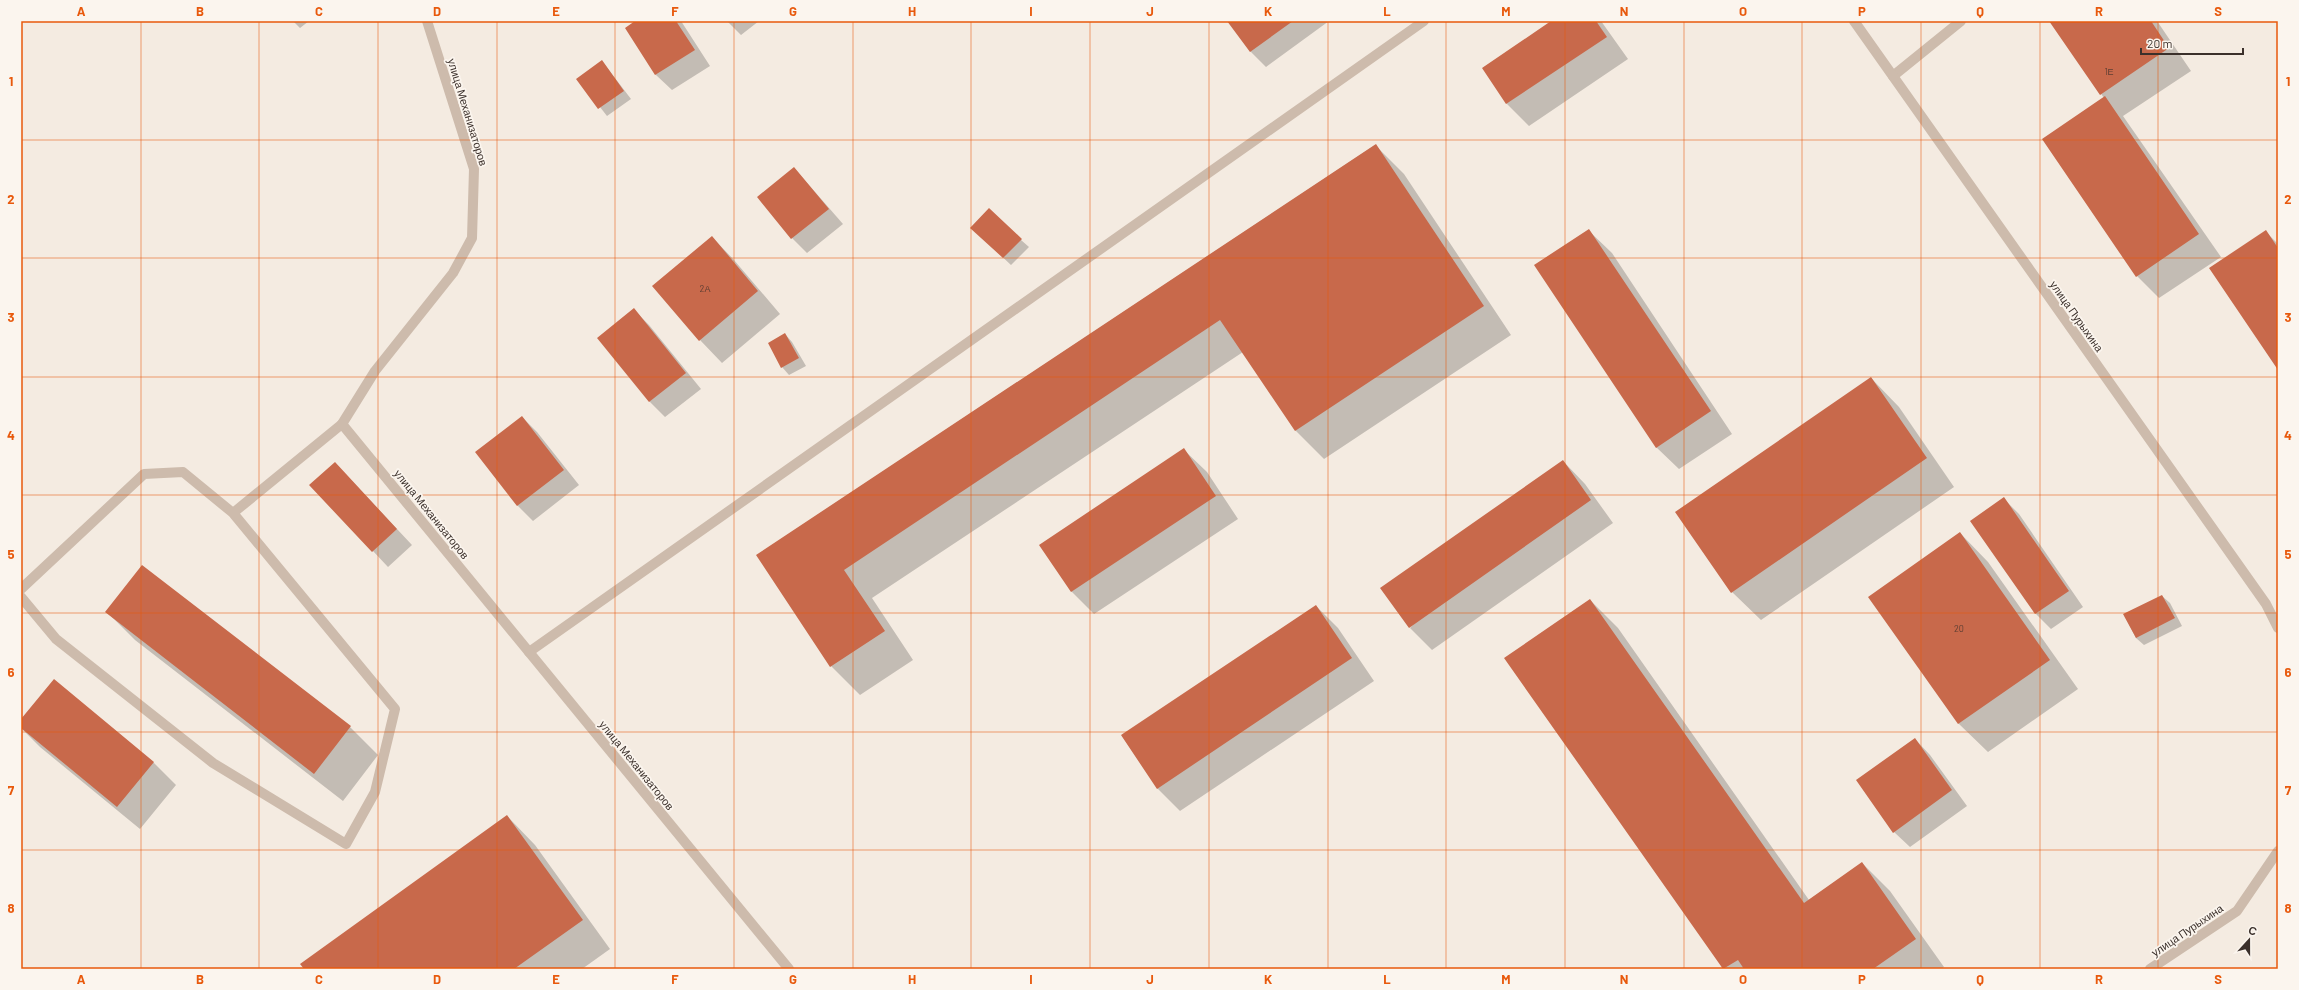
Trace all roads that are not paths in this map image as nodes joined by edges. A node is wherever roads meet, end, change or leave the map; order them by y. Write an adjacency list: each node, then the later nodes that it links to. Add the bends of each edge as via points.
1 (427, 21): 6 (street, улица Механизаторов, via 474,169 472,238 453,273 375,371)
2 (1424, 21): 11 (street)
3 (1854, 21): 5 (street, улица Пурыхина)
4 (1961, 21): 5 (street)
5 (1893, 76): 10 (street, улица Пурыхина, via 2266,604)
6 (342, 424): 7 (street); 11 (street, улица Механизаторов)
7 (233, 513): 8 (street, via 183,472 144,474); 9 (street, via 395,709 375,792 346,844 213,764 56,639)
8 (21, 588)
9 (21, 597)
10 (2278, 628)
11 (529, 652): 13 (street, улица Механизаторов)
12 (2278, 850): 14 (street, улица Пурыхина, via 2236,911)
13 (789, 969)
14 (2150, 969)

